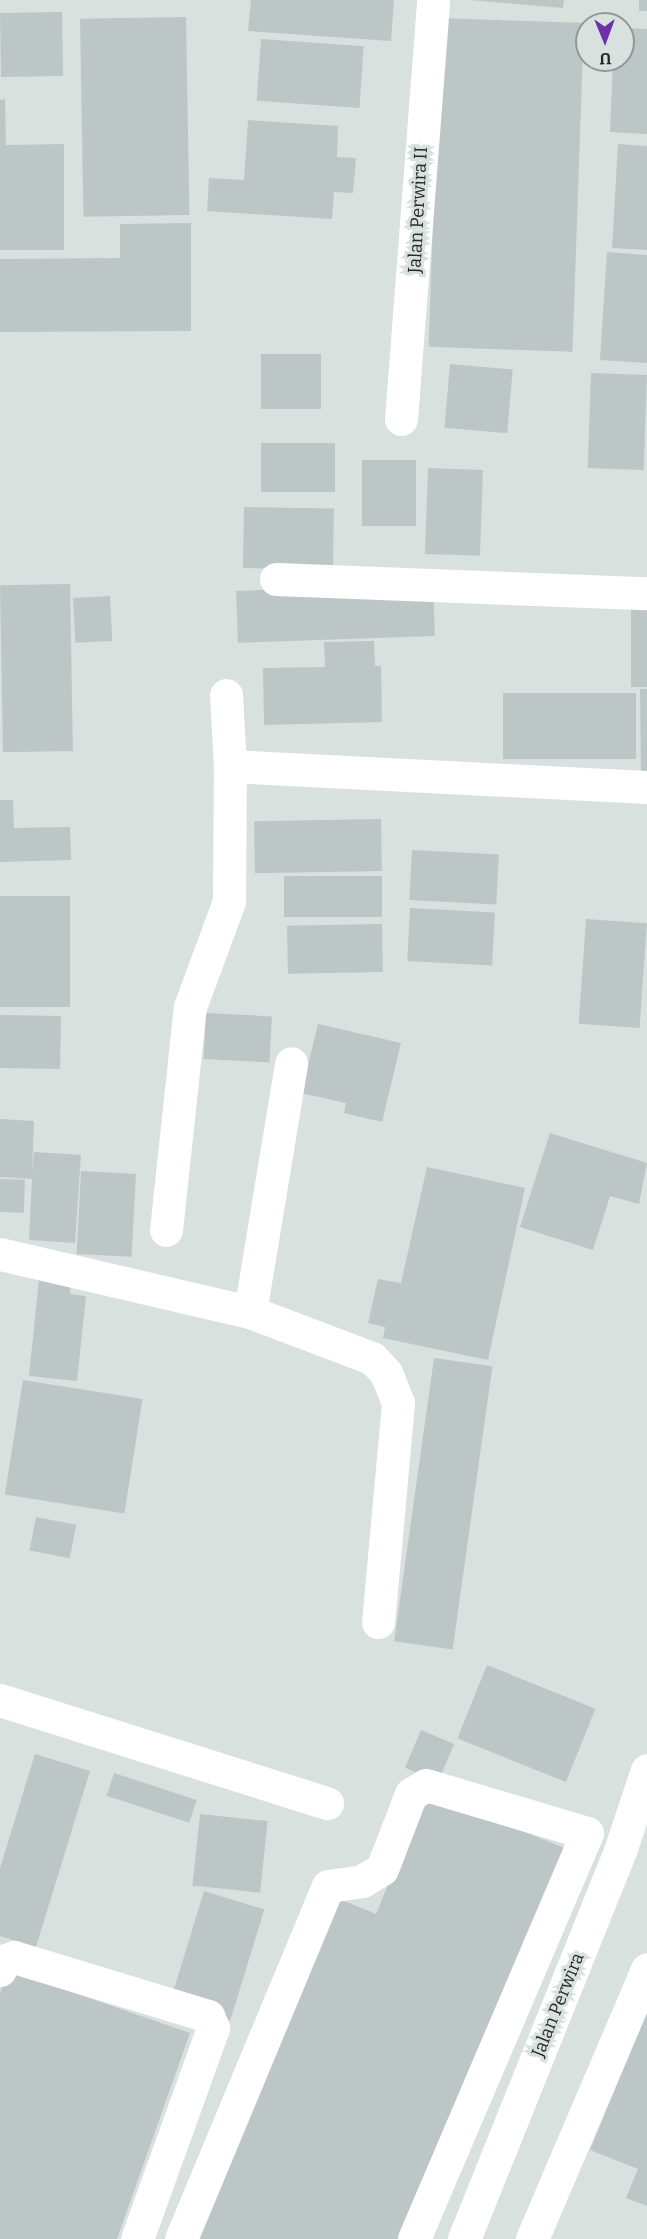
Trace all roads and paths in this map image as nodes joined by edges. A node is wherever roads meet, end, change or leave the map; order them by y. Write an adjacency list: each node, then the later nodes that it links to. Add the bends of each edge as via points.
1 (433, 0): 2 (street, Jalan Perwira II)
2 (401, 419)
3 (276, 579): 4 (street)
4 (647, 593)
5 (226, 695): 6 (street)
6 (230, 766): 7 (street); 9 (street, via 229,901 190,1007)
7 (647, 787)
8 (291, 1063): 11 (street)
9 (166, 1230)
10 (0, 1254): 11 (street)
11 (250, 1312): 12 (street, via 372,1358 393,1388 398,1403)
12 (378, 1622)
13 (0, 1700): 15 (street)
14 (647, 1770): 17 (street, Jalan Perwira)
15 (327, 1803)
16 (587, 1833): 17 (street); 21 (street, via 426,1785 411,1794 382,1869 362,1881 328,1886); 22 (street)
17 (621, 1848): 23 (street, Jalan Perwira)
18 (647, 1969): 24 (street)
19 (0, 1970): 20 (street, via 3,1961 14,1957 208,2016 213,2028)
20 (137, 2239)
21 (181, 2239)
22 (414, 2239)
23 (464, 2239)
24 (532, 2239)

